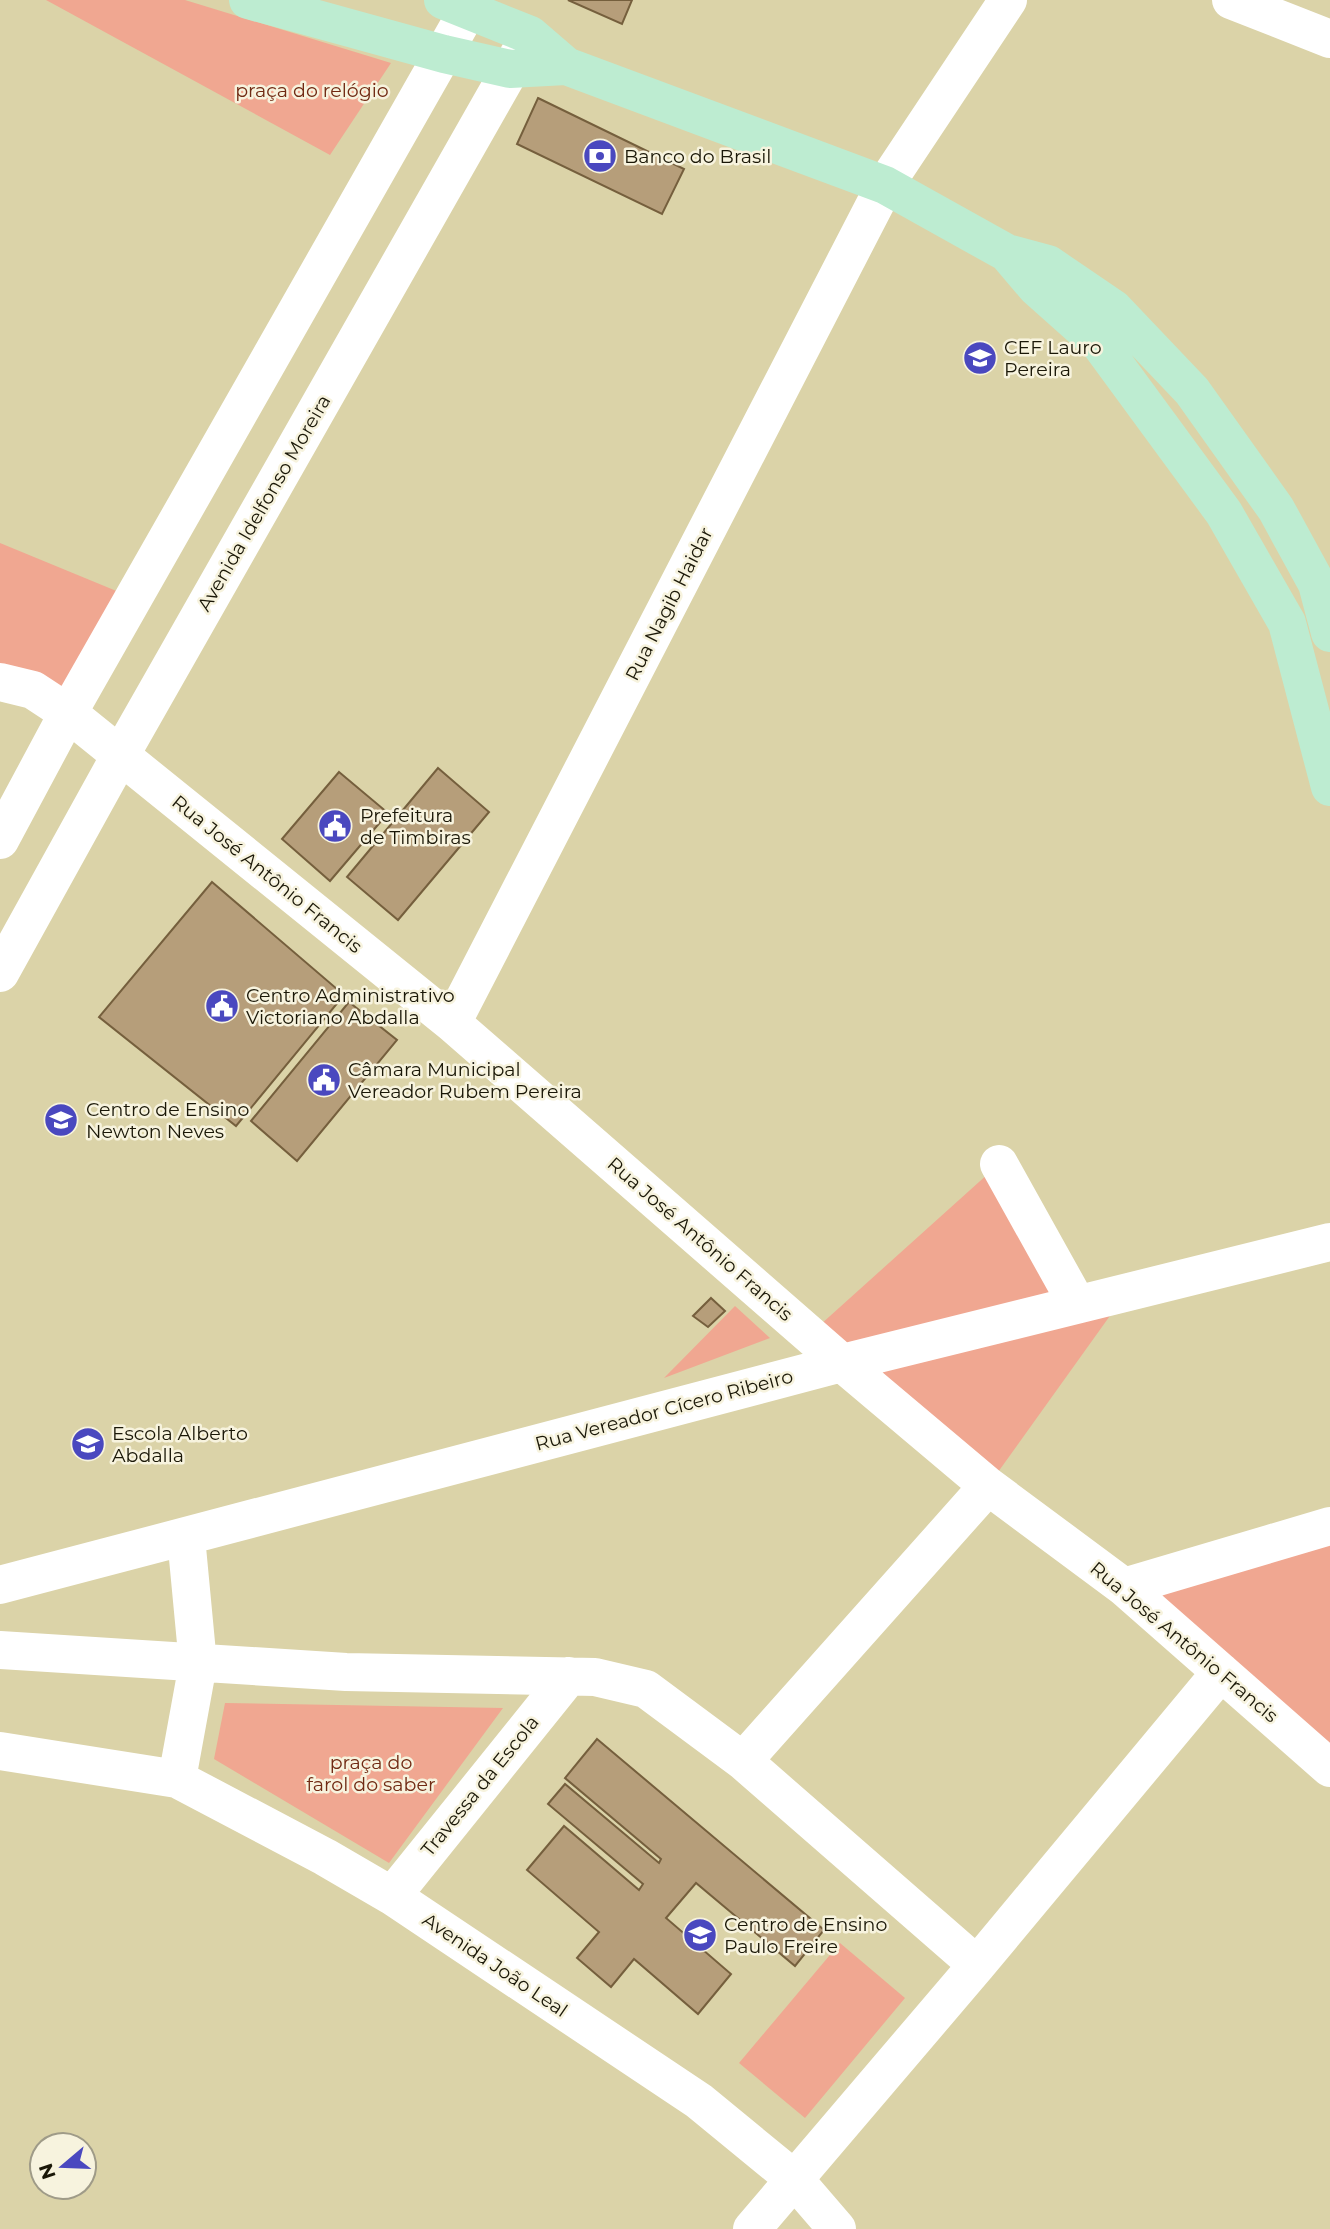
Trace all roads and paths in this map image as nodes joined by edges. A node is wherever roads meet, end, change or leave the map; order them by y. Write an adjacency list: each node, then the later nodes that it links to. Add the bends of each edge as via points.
1 (248, 0): 7 (main road)
2 (1007, 0): 10 (street, Rua Nagib Haidar)
3 (1231, 0): 6 (street)
4 (456, 5): 5 (main road); 7 (street)
5 (530, 34): 8 (main road); 9 (street, Avenida Idelfonso Moreira)
6 (1330, 39)
7 (444, 54): 9 (main road); 14 (street)
8 (566, 66): 9 (main road); 10 (main road)
9 (510, 69): 15 (street, Avenida Idelfonso Moreira)
10 (885, 185): 11 (main road); 19 (street, Rua Nagib Haidar)
11 (1007, 253): 12 (main road, via 1048,264 1114,309 1192,391 1276,509 1317,584); 16 (main road, via 1036,287 1100,344 1224,513 1287,623)
12 (1330, 633)
13 (0, 682): 14 (street, Rua José Antônio Francis, via 33,690)
14 (68, 713): 15 (street, Rua José Antônio Francis); 17 (street)
15 (120, 756): 18 (street, Avenida Idelfonso Moreira); 19 (street, Rua José Antônio Francis)
16 (1330, 787)
17 (0, 840)
18 (0, 973)
19 (452, 1023): 23 (street, Rua José Antônio Francis)
20 (999, 1164): 22 (street)
21 (1330, 1242): 22 (street, Rua Vereador Cícero Ribeiro)
22 (1077, 1304): 23 (street, Rua Vereador Cícero Ribeiro)
23 (842, 1363): 24 (street, Rua José Antônio Francis); 26 (street, Rua Vereador Cícero Ribeiro)
24 (988, 1486): 28 (street, Rua José Antônio Francis); 34 (street)
25 (1330, 1526): 28 (street)
26 (186, 1537): 27 (street, Rua Vereador Cícero Ribeiro); 30 (street)
27 (0, 1585)
28 (1124, 1587): 31 (street, Rua José Antônio Francis)
29 (0, 1650): 30 (street)
30 (198, 1664): 32 (street); 36 (street)
31 (1221, 1672): 35 (street, Rua José Antônio Francis); 38 (street)
32 (569, 1676): 34 (street, via 646,1689); 37 (street, Travessa da Escola)
33 (0, 1751): 36 (street, Avenida João Leal)
34 (743, 1761): 38 (street)
35 (1330, 1768)
36 (177, 1779): 37 (street, Avenida João Leal)
37 (392, 1896): 39 (street, Avenida João Leal, via 699,2101)
38 (977, 1965): 39 (street)
39 (794, 2179): 40 (street); 41 (street, Avenida João Leal)
40 (752, 2229)
41 (837, 2229)

